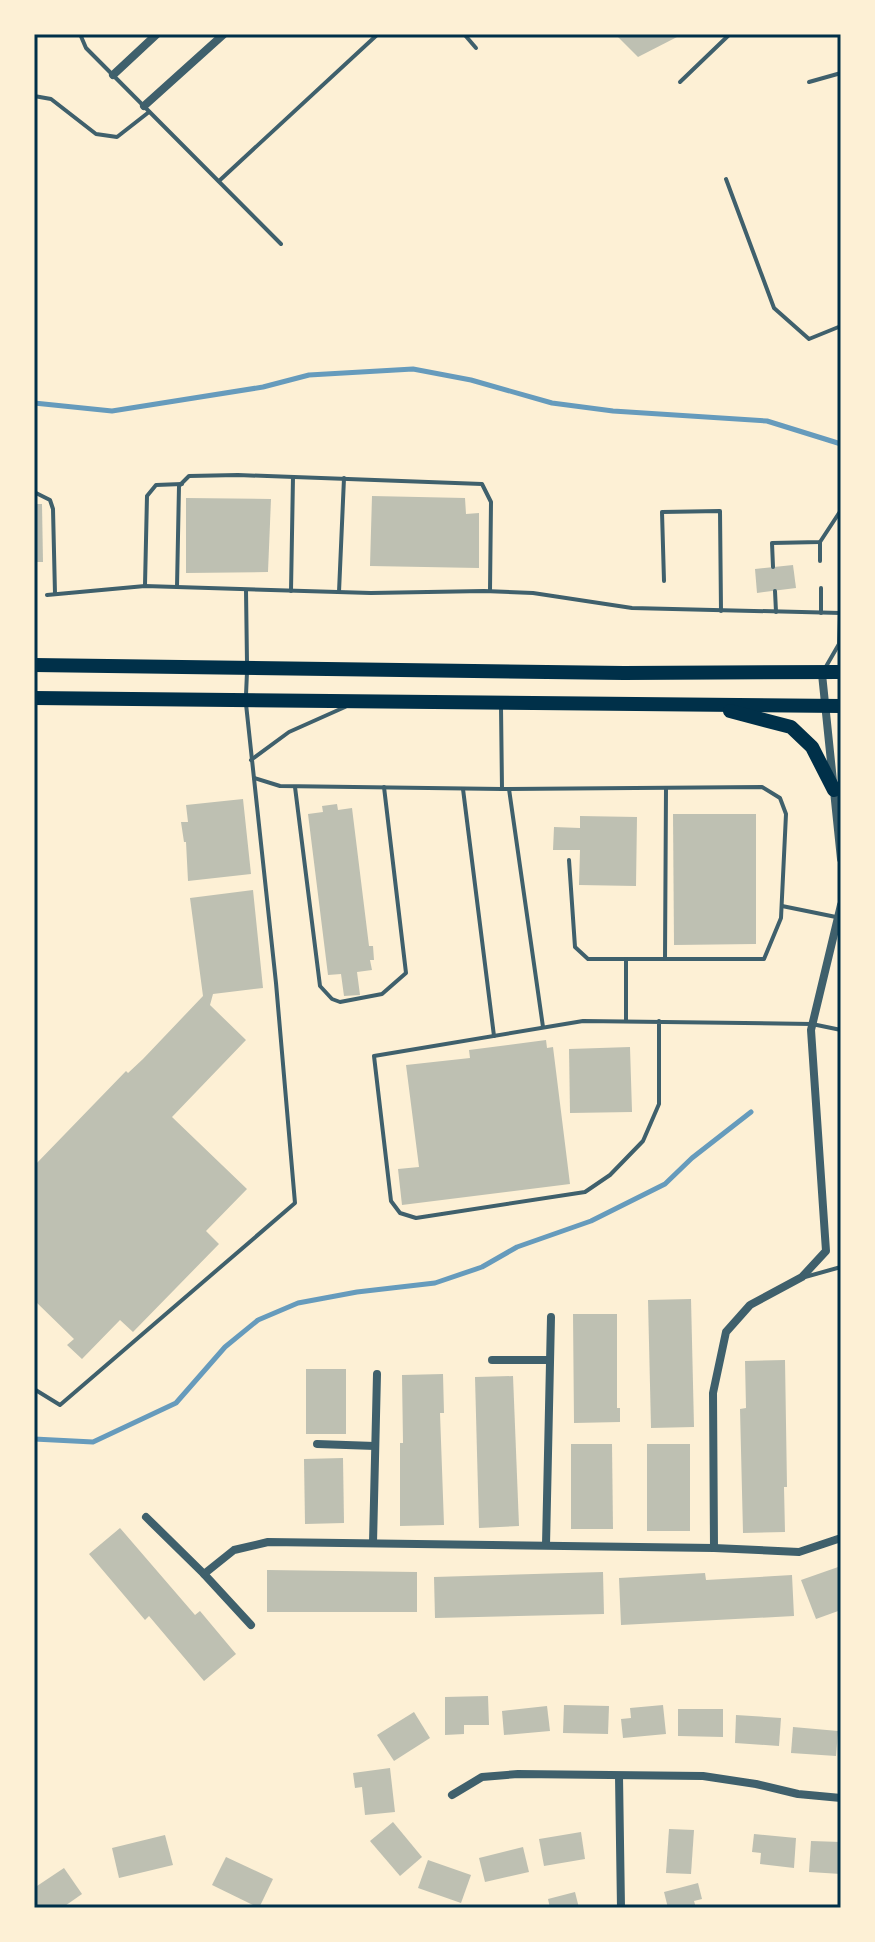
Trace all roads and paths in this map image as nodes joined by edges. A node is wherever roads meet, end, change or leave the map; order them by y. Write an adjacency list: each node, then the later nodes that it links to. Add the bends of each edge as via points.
1 (80, 34): 9 (lane, via 86,48)
2 (157, 34): 9 (street)
3 (224, 34): 13 (street)
4 (378, 34): 15 (lane)
5 (464, 34): 7 (lane)
6 (730, 34): 10 (lane)
7 (476, 48)
8 (841, 73): 11 (lane)
9 (113, 75): 13 (lane)
10 (680, 82)
11 (809, 82)
12 (34, 96): 13 (lane, via 51,99 96,134 117,137)
13 (147, 109): 15 (lane)
14 (726, 179): 17 (lane, via 774,308 809,339)
15 (219, 181): 16 (lane)
16 (281, 244)
17 (841, 326)
18 (293, 477): 19 (lane); 20 (lane, via 189,476); 31 (lane)
19 (344, 478): 32 (lane, via 482,484 491,502); 34 (lane)
20 (182, 484): 27 (lane, via 156,485 147,496); 28 (lane)
21 (34, 492): 35 (lane, via 50,500 53,509)
22 (841, 510): 23 (lane)
23 (820, 542): 24 (lane); 25 (lane, via 772,543)
24 (820, 561)
25 (773, 567)
26 (664, 581): 37 (lane, via 662,512 720,511)
27 (145, 586): 28 (lane); 35 (lane)
28 (177, 588): 30 (lane)
29 (821, 588): 39 (lane)
30 (246, 590): 31 (lane); 44 (lane)
31 (291, 591): 34 (lane)
32 (490, 591): 34 (lane); 37 (lane, via 632,608)
33 (775, 591): 38 (lane)
34 (339, 592)
35 (55, 594): 36 (lane)
36 (47, 595)
37 (721, 611): 38 (lane)
38 (776, 612): 39 (lane)
39 (821, 613): 40 (lane)
40 (841, 613): 41 (lane)
41 (839, 644): 42 (lane); 46 (lane)
42 (841, 651)
43 (34, 665): 44 (main road)
44 (247, 669): 46 (main road); 48 (lane)
45 (841, 672): 46 (main road)
46 (822, 674): 52 (street)
47 (34, 698): 48 (main road)
48 (245, 701): 49 (main road); 54 (lane)
49 (357, 702): 50 (main road); 54 (lane, via 289,732)
50 (501, 703): 51 (main road); 60 (lane)
51 (707, 705): 52 (main road); 62 (main road, via 791,727 812,747)
52 (825, 706): 53 (main road); 62 (street)
53 (841, 706)
54 (251, 760): 55 (lane)
55 (252, 778): 56 (lane); 83 (lane, via 295,1203 60,1405)
56 (295, 787): 57 (lane); 57 (lane, via 320,986 340,1002 382,994 406,973)
57 (384, 787): 59 (lane)
58 (666, 788): 61 (lane); 66 (lane, via 762,787 780,798 786,814); 70 (lane)
59 (463, 789): 60 (lane); 76 (lane)
60 (502, 789): 61 (lane)
61 (509, 789): 74 (lane)
62 (834, 790): 63 (street)
63 (841, 859)
64 (569, 860): 69 (lane, via 575,947 588,959)
65 (841, 905): 67 (street)
66 (781, 906): 67 (lane); 70 (lane, via 764,959)
67 (838, 918): 68 (street)
68 (838, 930): 73 (street)
69 (626, 959): 70 (lane); 71 (lane)
70 (665, 959)
71 (626, 1021): 72 (lane); 74 (lane)
72 (659, 1021): 73 (lane); 76 (lane, via 659,1104 643,1141 610,1175 585,1192 416,1218 400,1213 391,1201 374,1056)
73 (812, 1024): 75 (lane); 78 (street, via 826,1251)
74 (543, 1027): 76 (lane)
75 (841, 1030)
76 (494, 1036)
77 (841, 1267): 78 (lane)
78 (802, 1277): 90 (street, via 750,1305 726,1332 713,1393)
79 (551, 1317): 81 (street)
80 (492, 1360): 81 (street)
81 (550, 1360): 89 (street)
82 (377, 1374): 85 (street)
83 (34, 1389)
84 (317, 1444): 85 (street)
85 (375, 1446): 88 (street)
86 (146, 1517): 91 (street)
87 (841, 1538): 90 (street, via 799,1552)
88 (373, 1543): 89 (street); 91 (street, via 268,1542 234,1550)
89 (546, 1545): 90 (street)
90 (714, 1548)
91 (204, 1574): 92 (street)
92 (251, 1625)
93 (619, 1776): 94 (street, via 482,1777); 95 (street, via 703,1776); 96 (street)
94 (452, 1795)
95 (841, 1798)
96 (621, 1908)

